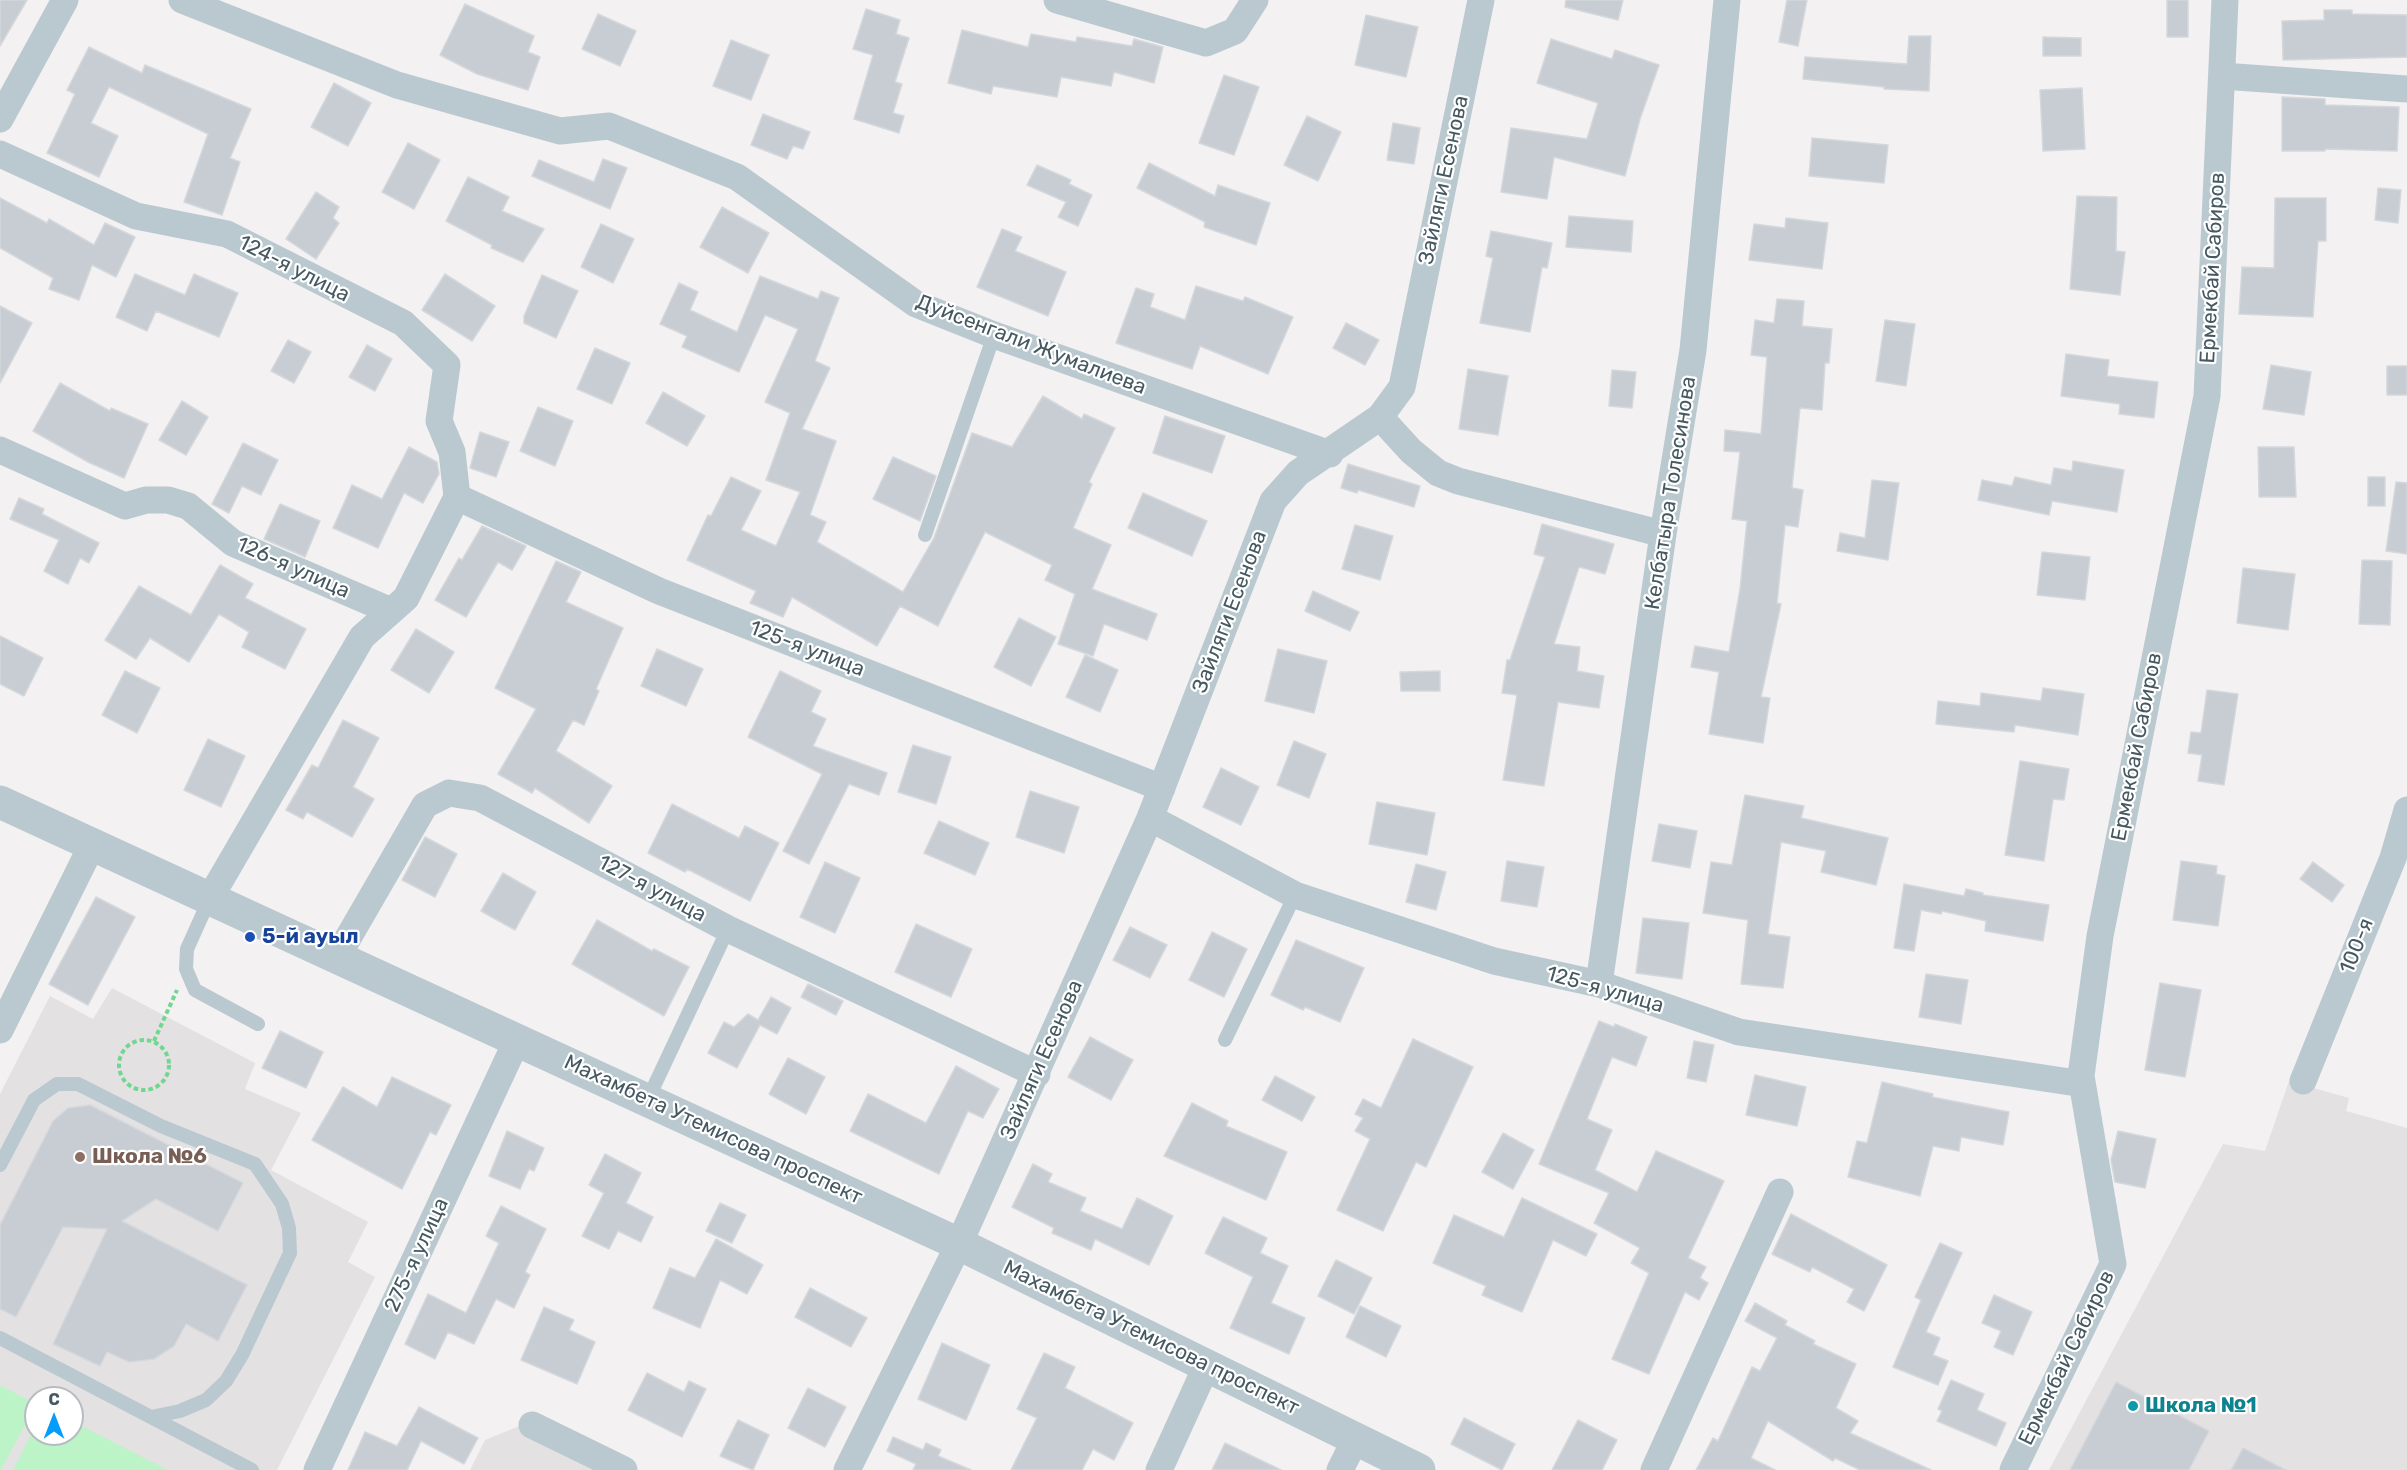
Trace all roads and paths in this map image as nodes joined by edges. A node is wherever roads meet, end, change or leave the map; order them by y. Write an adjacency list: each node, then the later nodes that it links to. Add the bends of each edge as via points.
1 (65, 0): 10 (street)
2 (182, 0): 12 (street, Дуйсенгали Жумалиева, via 397,85 560,131 609,126 737,177 916,304)
3 (1057, 0): 4 (street, via 1206,43 1234,32)
4 (1255, 0)
5 (1479, 0): 13 (street, Зайляги Есенова, via 1402,387)
6 (1727, 0): 17 (street, Келбатыра Толесинова, via 1693,350)
7 (2225, 0): 8 (street, Ермекбай Сабиров)
8 (2222, 76): 9 (street); 37 (street, Ермекбай Сабиров, via 2207,396 2100,936)
9 (2407, 89)
10 (0, 118)
11 (0, 154): 16 (street, 124-я улица, via 136,216 227,234 403,323 447,365 439,421 452,452)
12 (994, 335): 15 (street, Дуйсенгали Жумалиева); 18 (lane)
13 (1380, 417): 15 (street, Зайляги Есенова); 17 (street, via 1411,451 1458,482)
14 (0, 450): 19 (street, 126-я улица, via 125,506 146,500 168,500 188,506 233,543)
15 (1330, 454): 20 (street, Зайляги Есенова, via 1298,473 1273,501)
16 (457, 497): 19 (street, via 406,598); 20 (street, 125-я улица, via 659,591)
17 (1663, 534): 30 (street, Келбатыра Толесинова)
18 (926, 535)
19 (391, 611): 26 (street, via 362,637)
20 (1162, 788): 23 (street, Зайляги Есенова)
21 (0, 802): 24 (street, Махамбета Утемисова проспект)
22 (2407, 810): 38 (street, 100-я, via 2392,858)
23 (1150, 818): 25 (street, 125-я улица); 36 (street, Зайляги Есенова)
24 (92, 845): 26 (street, Махамбета Утемисова проспект); 32 (street)
25 (1295, 896): 30 (street, 125-я улица, via 1494,961); 34 (lane)
26 (210, 898): 28 (street, Махамбета Утемисова проспект); 29 (lane, via 187,949)
27 (728, 929): 28 (street, 127-я улица, via 480,798 449,793 425,805); 36 (street, 127-я улица); 39 (lane)
28 (337, 957): 33 (street, Махамбета Утемисова проспект)
29 (186, 969): 31 (lane, via 195,990); 35 (path)
30 (1599, 984): 37 (street, 125-я улица, via 1739,1032 2070,1082)
31 (258, 1024)
32 (0, 1030)
33 (517, 1040): 39 (street, Махамбета Утемисова проспект); 49 (street, 275-я улица)
34 (1225, 1040)
35 (154, 1041): 35 (path, via 131,1044 121,1056 120,1072 136,1089 153,1088 166,1078 169,1061)
36 (1037, 1074): 42 (street, Зайляги Есенова)
37 (2081, 1076): 56 (street, Ермекбай Сабиров, via 2113,1264)
38 (2303, 1081)
39 (648, 1099): 42 (street, Махамбета Утемисова проспект)
40 (0, 1165): 45 (lane, via 34,1100 57,1084 78,1084 161,1126 255,1164 282,1204 289,1228 290,1253 242,1355 226,1381 206,1400)
41 (1780, 1192): 55 (street)
42 (959, 1244): 44 (street, Махамбета Утемисова проспект); 51 (street, Зайляги Есенова)
43 (0, 1338): 45 (lane)
44 (1206, 1366): 47 (street, Махамбета Утемисова проспект); 52 (street)
45 (151, 1417): 48 (lane)
46 (532, 1425): 50 (street)
47 (1356, 1438): 53 (street); 54 (street, Махамбета Утемисова проспект)
48 (252, 1470)
49 (317, 1470)
50 (624, 1470)
51 (847, 1470)
52 (1159, 1470)
53 (1340, 1470)
54 (1419, 1470)
55 (1654, 1470)
56 (2013, 1470)

